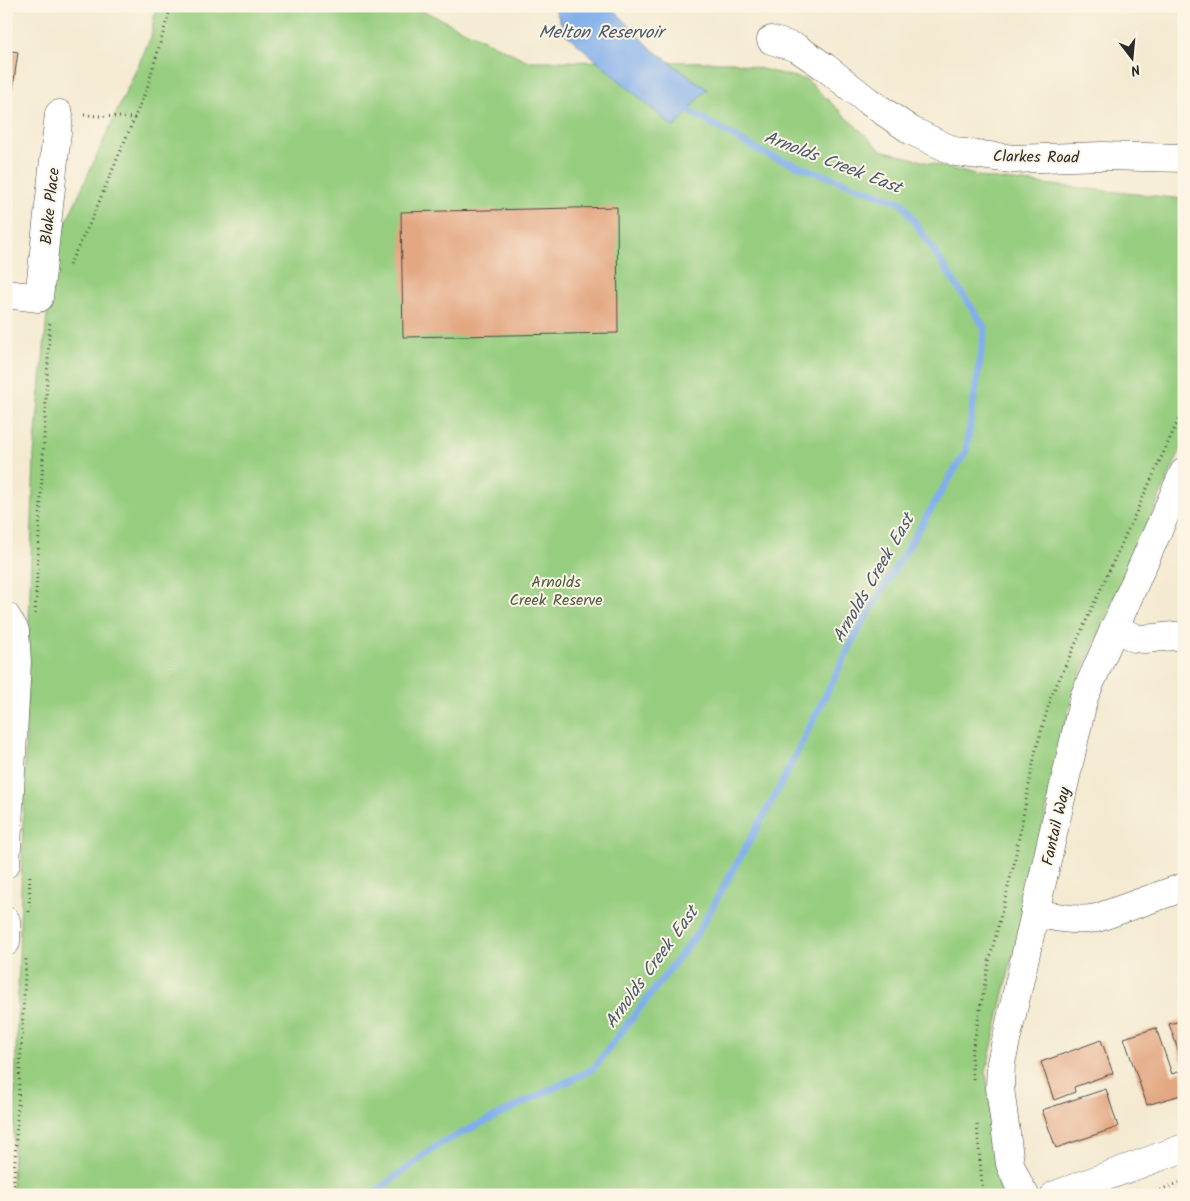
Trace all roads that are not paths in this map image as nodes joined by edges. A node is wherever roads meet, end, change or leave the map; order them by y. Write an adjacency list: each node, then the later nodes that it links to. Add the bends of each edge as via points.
1 (771, 40): 3 (street, Clarkes Road, via 798,48 912,131 956,152 1013,159)
2 (59, 114): 4 (street, Blake Place, via 46,305)
3 (1184, 158)
4 (6, 294)
5 (1184, 472): 7 (street, Fantail Way)
6 (6, 616): 9 (street, via 15,631 17,662)
7 (1114, 628): 8 (street, via 1144,639); 11 (street, Fantail Way, via 1084,697)
8 (1184, 635)
9 (18, 868)
10 (1184, 887): 11 (street, via 1097,918 1071,920)
11 (1035, 913): 15 (street, Fantail Way, via 1001,1063 1000,1088 1010,1164)
12 (18, 919): 13 (street)
13 (17, 946)
14 (1184, 1148): 16 (street)
15 (1025, 1195)
16 (1055, 1195)

